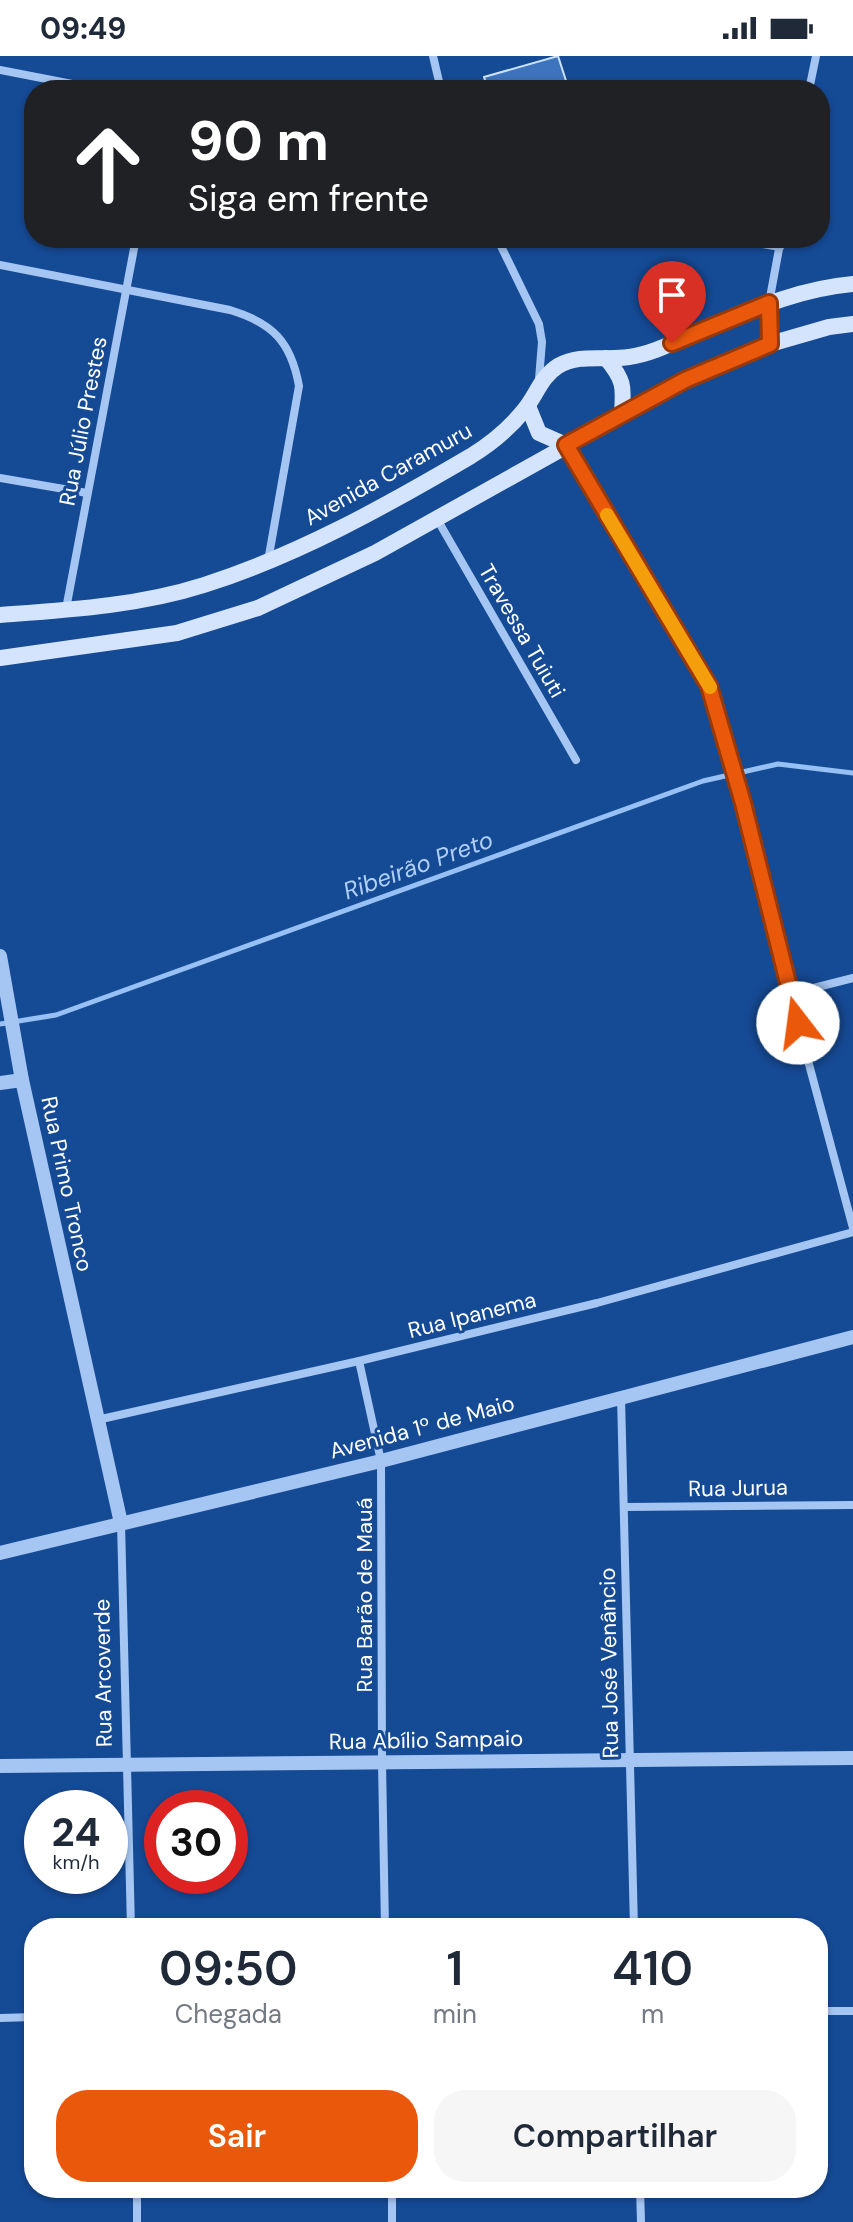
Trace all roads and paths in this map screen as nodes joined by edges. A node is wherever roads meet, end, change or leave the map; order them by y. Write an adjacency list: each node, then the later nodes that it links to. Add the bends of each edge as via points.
1 (433, 56): 5 (street)
2 (816, 56): 6 (street)
3 (0, 70): 4 (street)
4 (52, 80)
5 (439, 80)
6 (811, 80)
7 (134, 248): 12 (street, Rua Júlio Prestes)
8 (502, 248): 17 (street, via 539,324)
9 (779, 248): 13 (street)
10 (0, 265): 12 (street)
11 (853, 284): 13 (main road, Avenida Caramuru, via 820,287)
12 (127, 290): 22 (street, Rua Júlio Prestes); 24 (street, via 247,315 284,340 299,386)
13 (769, 303): 15 (street); 16 (main road, Avenida Caramuru, via 656,349)
14 (853, 324): 15 (main road)
15 (770, 344): 19 (main road)
16 (606, 358): 17 (main road, Avenida Caramuru, via 575,359); 19 (main road, via 623,385)
17 (539, 385): 18 (main road, Avenida Caramuru)
18 (528, 406): 20 (main road, via 539,433); 24 (main road, Avenida Caramuru, via 504,433 472,455 373,512)
19 (622, 413): 20 (main road)
20 (566, 445): 23 (main road); 32 (street, via 709,686)
21 (0, 478): 22 (street)
22 (87, 493): 25 (street, Rua Júlio Prestes)
23 (437, 519): 27 (main road, via 320,581 226,619 161,635); 28 (street, Travessa Tuiuti)
24 (268, 562): 25 (main road, Avenida Caramuru, via 202,586 129,603)
25 (66, 610): 26 (main road, Avenida Caramuru)
26 (0, 615)
27 (0, 658)
28 (576, 760)
29 (0, 956): 30 (street, Rua Primo Tronco)
30 (1, 978): 33 (street, Rua Primo Tronco)
31 (853, 978): 32 (street)
32 (790, 994): 35 (street)
33 (22, 1080): 34 (street); 39 (street, Rua Primo Tronco)
34 (0, 1083)
35 (853, 1230): 37 (street, Rua Ipanema, via 597,1303)
36 (853, 1337): 38 (street, Avenida 1º de Maio)
37 (359, 1361): 39 (street, Rua Ipanema); 40 (street, Rua Barão de Mauá)
38 (621, 1397): 40 (street, Avenida 1º de Maio); 42 (street, Rua José Venâncio)
39 (97, 1420): 43 (street, Rua Arcoverde)
40 (381, 1461): 43 (street, Avenida 1º de Maio); 47 (street, Rua Barão de Mauá)
41 (853, 1505): 42 (street, Rua Jurua)
42 (624, 1507): 46 (street, Rua José Venâncio)
43 (121, 1523): 44 (street, Avenida 1º de Maio); 48 (street, Rua Arcoverde)
44 (0, 1553)
45 (853, 1758): 46 (street, Rua Abílio Sampaio)
46 (629, 1759): 47 (street, Rua Abílio Sampaio); 52 (street, Rua José Venâncio)
47 (382, 1762): 48 (street, Rua Abílio Sampaio); 51 (street, Rua Barão de Mauá)
48 (127, 1765): 49 (street, Rua Abílio Sampaio); 50 (street, Rua Arcoverde)
49 (0, 1766)
50 (131, 1918)
51 (385, 1918)
52 (634, 1918)
53 (828, 2011): 54 (street)
54 (853, 2011)
55 (24, 2017): 56 (street)
56 (0, 2018)
57 (137, 2198): 60 (street)
58 (392, 2198): 61 (street)
59 (640, 2198): 62 (street)
60 (137, 2222)
61 (392, 2222)
62 (641, 2222)

